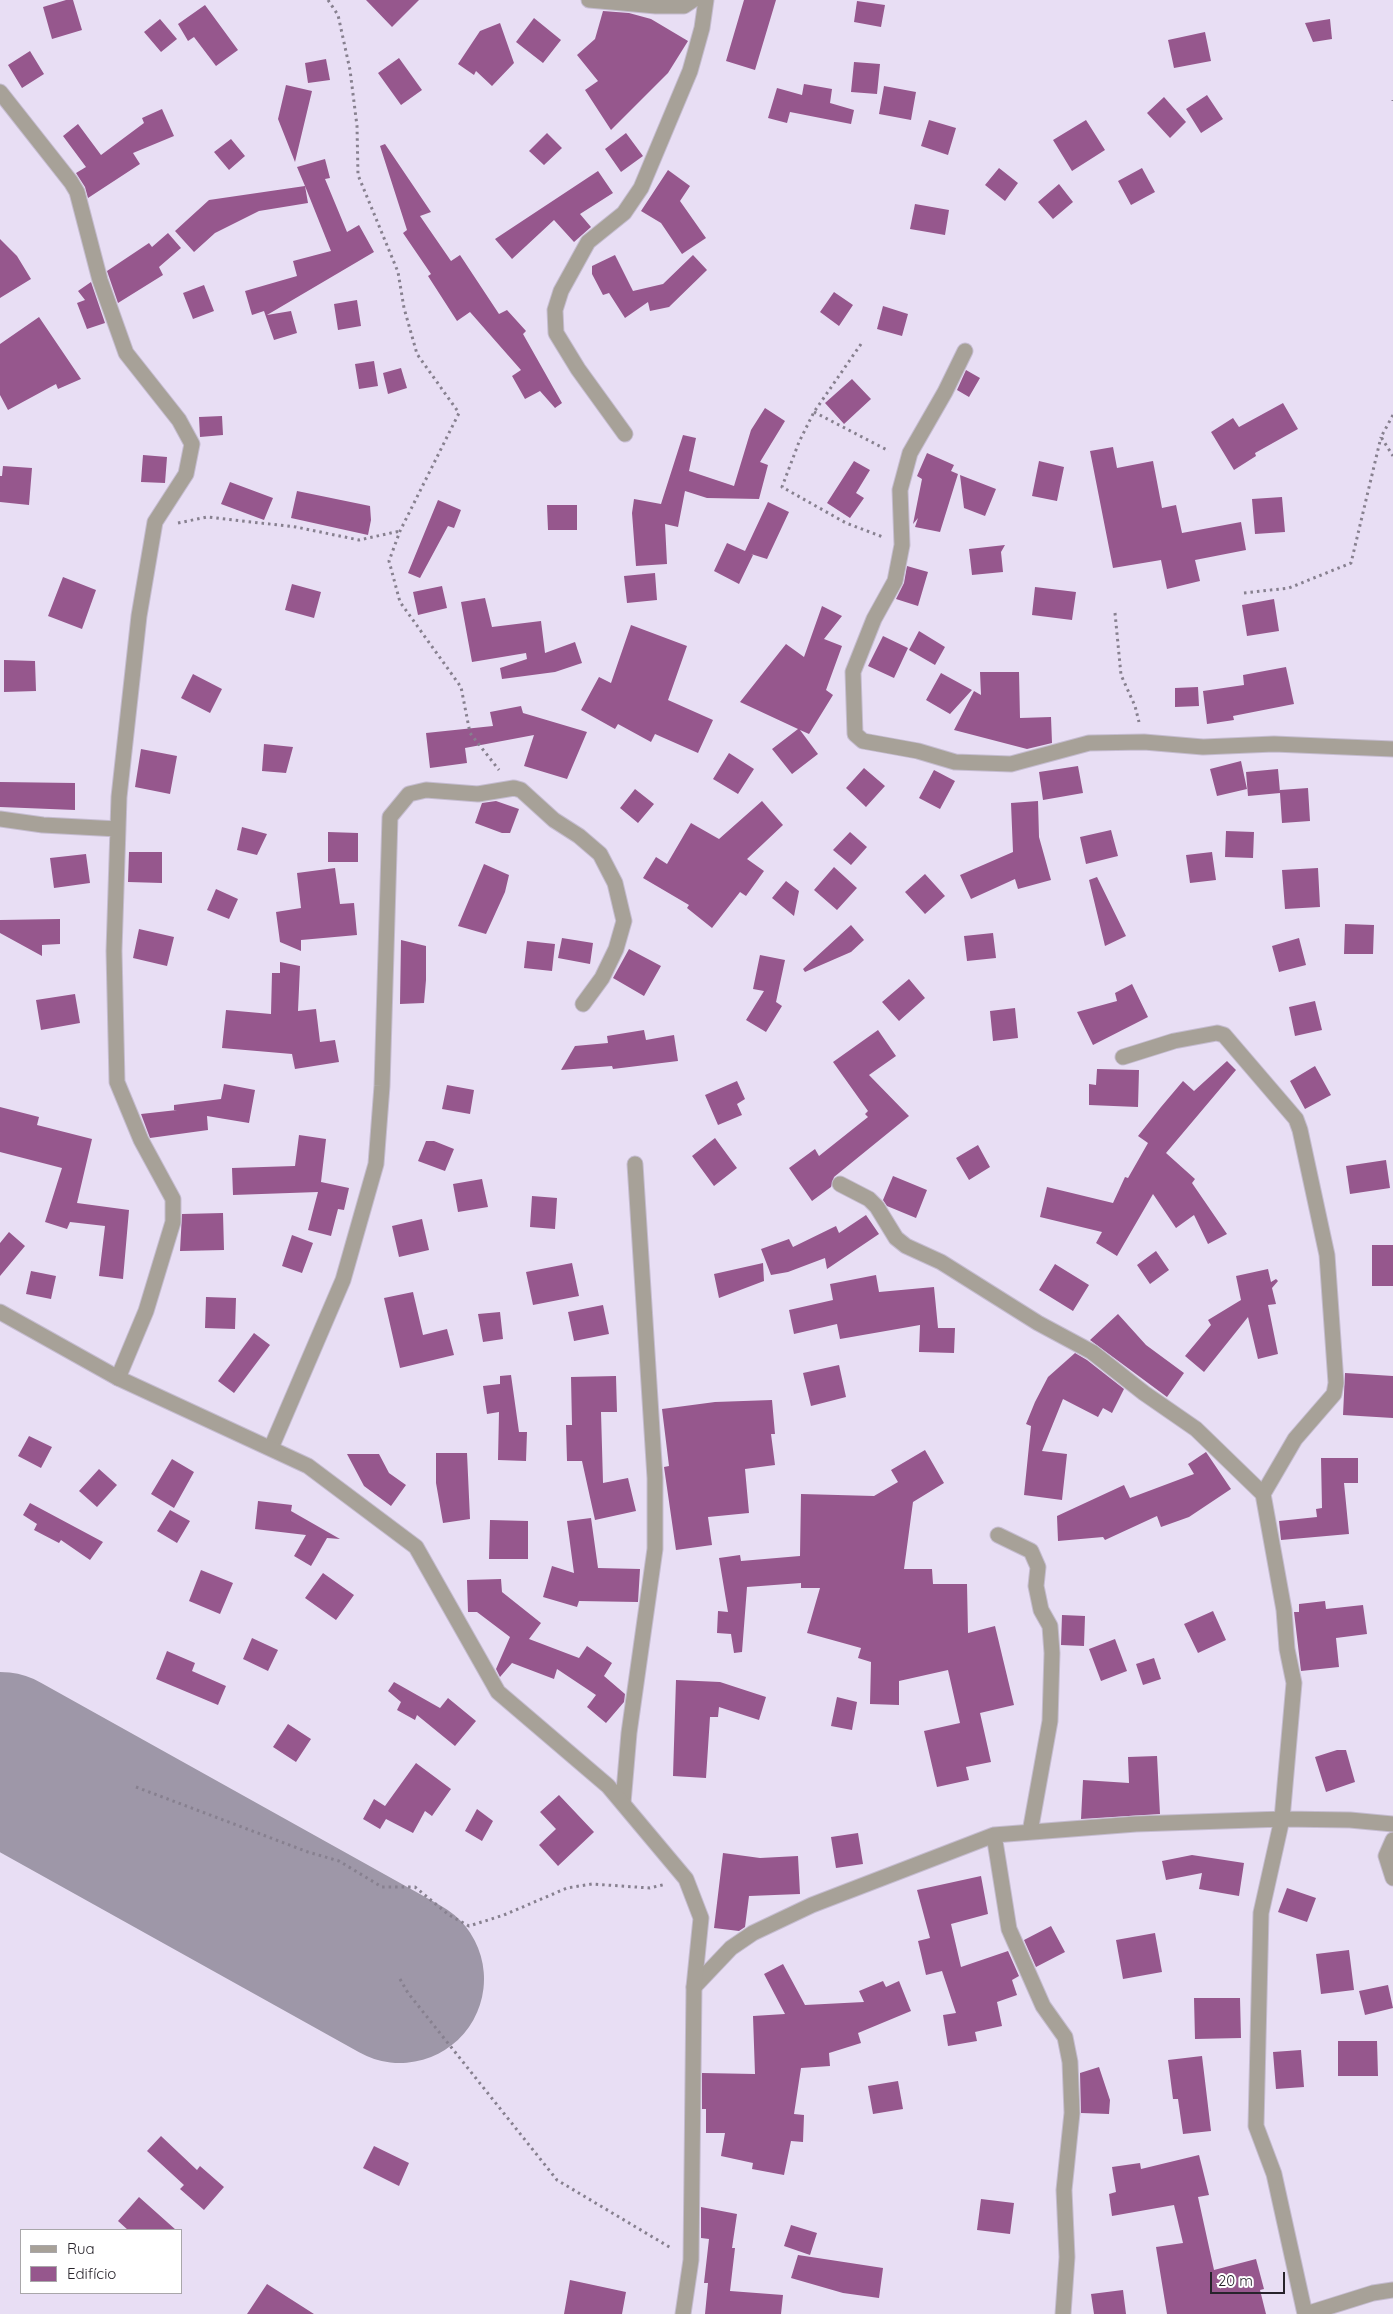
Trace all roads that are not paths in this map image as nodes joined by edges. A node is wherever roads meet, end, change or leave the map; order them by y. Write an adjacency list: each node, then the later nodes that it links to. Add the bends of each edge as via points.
1 (589, 0): 2 (street, via 656,6 684,6)
2 (693, 0)
3 (706, 0): 6 (street, via 690,71 641,188 624,213 588,242 561,291 555,310 556,333)
4 (0, 92): 9 (street, via 77,192 100,280 126,353 179,420 192,444 186,474 155,522 127,714)
5 (965, 351): 7 (street, via 908,461 900,490 902,545 895,581 874,619 853,672 855,734 863,741 955,762 1010,764 1088,743 1144,742 1203,747 1274,744)
6 (625, 434)
7 (1393, 749)
8 (0, 819): 9 (street)
9 (118, 829): 15 (street, via 114,951 117,1082 141,1140 173,1199 173,1222 146,1311)
10 (583, 1004): 16 (street, via 602,978 616,949 624,921 615,883 600,854 554,820 521,790 514,788 478,794 426,790 409,794 390,817 382,1086 376,1164 343,1280)
11 (1123, 1056): 17 (street, via 1174,1041 1217,1033 1224,1035 1296,1119 1300,1130 1327,1255 1336,1384 1334,1394 1295,1439)
12 (635, 1164): 19 (street, via 655,1478 655,1549 629,1733)
13 (840, 1184): 17 (street, via 869,1199 896,1238 906,1246 941,1262 1038,1323 1092,1352 1196,1429)
14 (0, 1312): 15 (street)
15 (118, 1378): 16 (street)
16 (271, 1448): 19 (street, via 308,1466 416,1547 498,1692 608,1786)
17 (1263, 1494): 20 (street, via 1294,1683)
18 (998, 1535): 22 (street, via 1031,1551 1038,1567 1036,1586 1041,1610 1050,1626 1050,1721)
19 (623, 1803): 26 (street, via 686,1879 701,1918)
20 (1282, 1819): 21 (street); 22 (street, via 1136,1824); 30 (street, via 1261,1913 1256,2126 1274,2174)
21 (1393, 1824)
22 (1030, 1832): 23 (street)
23 (994, 1835): 26 (street, via 812,1905 753,1933 730,1948); 29 (street, via 1010,1929 1043,2006 1064,2036 1070,2062 1072,2113 1064,2190 1067,2257)
24 (1393, 1840): 25 (street, via 1386,1856)
25 (1393, 1878)
26 (694, 1987): 28 (street, via 691,2260)
27 (1393, 2290): 30 (street, via 1373,2292)
28 (683, 2314)
29 (1063, 2314)
30 (1306, 2314)

